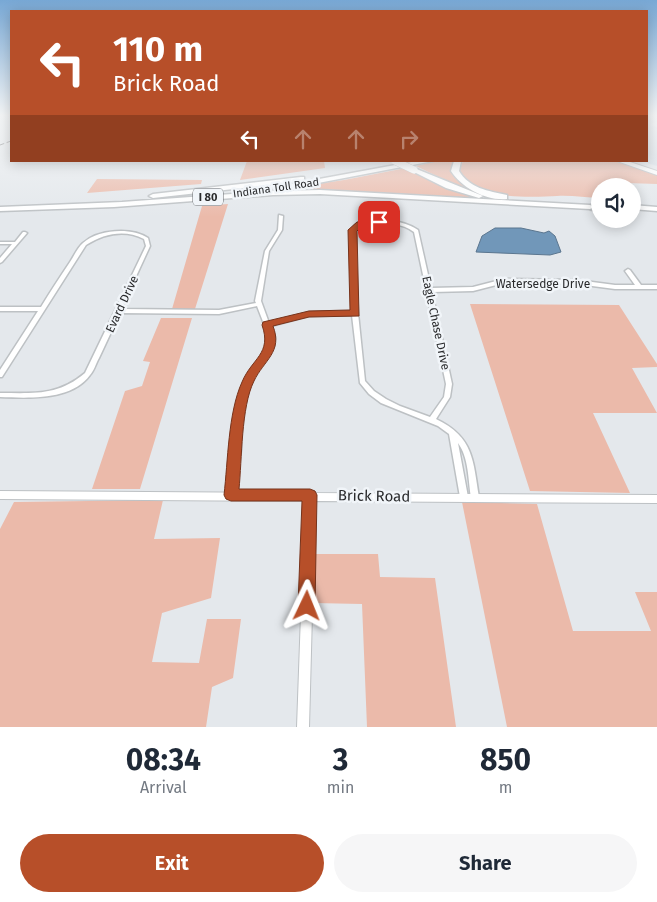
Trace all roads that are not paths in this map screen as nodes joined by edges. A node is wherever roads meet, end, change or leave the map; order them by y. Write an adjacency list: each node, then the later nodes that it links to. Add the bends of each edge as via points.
1 (391, 162): 9 (highway)
2 (396, 162): 9 (highway, Indiana Toll Road / I 80)
3 (398, 162): 10 (highway, bridge)
4 (403, 162): 10 (highway, bridge)
5 (425, 162): 14 (highway, Indiana Toll Road / I 80, via 268,190)
6 (458, 162): 12 (highway, via 455,170 458,176 470,186 493,195)
7 (624, 162): 11 (highway)
8 (634, 162): 11 (highway)
9 (365, 168): 13 (highway, Indiana Toll Road / I 80, via 192,192)
10 (416, 169): 12 (highway, via 473,195)
11 (657, 171)
12 (528, 202): 14 (highway, via 303,192); 15 (highway)
13 (0, 203)
14 (114, 205): 17 (highway, Indiana Toll Road / I 80)
15 (591, 206)
16 (641, 209): 18 (highway)
17 (0, 210)
18 (657, 210)
19 (281, 216): 32 (street, via 280,230 267,251)
20 (152, 232): 24 (street)
21 (25, 233): 26 (street)
22 (92, 233): 23 (street)
23 (98, 236): 24 (street, via 122,232); 34 (street, via 82,246)
24 (143, 236): 35 (street, Evard Drive, via 148,240 148,246)
25 (0, 243): 26 (street)
26 (14, 243): 27 (street)
27 (0, 261)
28 (628, 271): 29 (street)
29 (639, 287): 30 (street, Watersedge Drive); 31 (street, Watersedge Drive, via 504,281 473,289)
30 (657, 287)
31 (429, 290): 36 (street, Eagle Chase Drive, via 413,226 357,222 352,231); 40 (street, Eagle Chase Drive, via 449,384 447,397)
32 (259, 304): 35 (street, via 219,312); 37 (street)
33 (0, 310): 34 (street)
34 (42, 310): 38 (street)
35 (119, 311): 39 (street, Evard Drive, via 90,371 82,380 65,390 48,394)
36 (355, 313): 37 (street, via 309,314); 40 (street, via 360,373 365,386 380,399)
37 (267, 325): 43 (street, via 272,337 271,346 248,382 241,405)
38 (0, 375)
39 (0, 394)
40 (432, 420): 41 (street)
41 (453, 434): 45 (street); 46 (street, via 466,451)
42 (0, 495): 43 (street, Brick Road)
43 (231, 495): 44 (street, Brick Road)
44 (310, 495): 45 (street, Brick Road); 48 (street)
45 (464, 497): 46 (street, Brick Road)
46 (475, 497): 47 (street, Brick Road)
47 (657, 499)
48 (303, 727)

